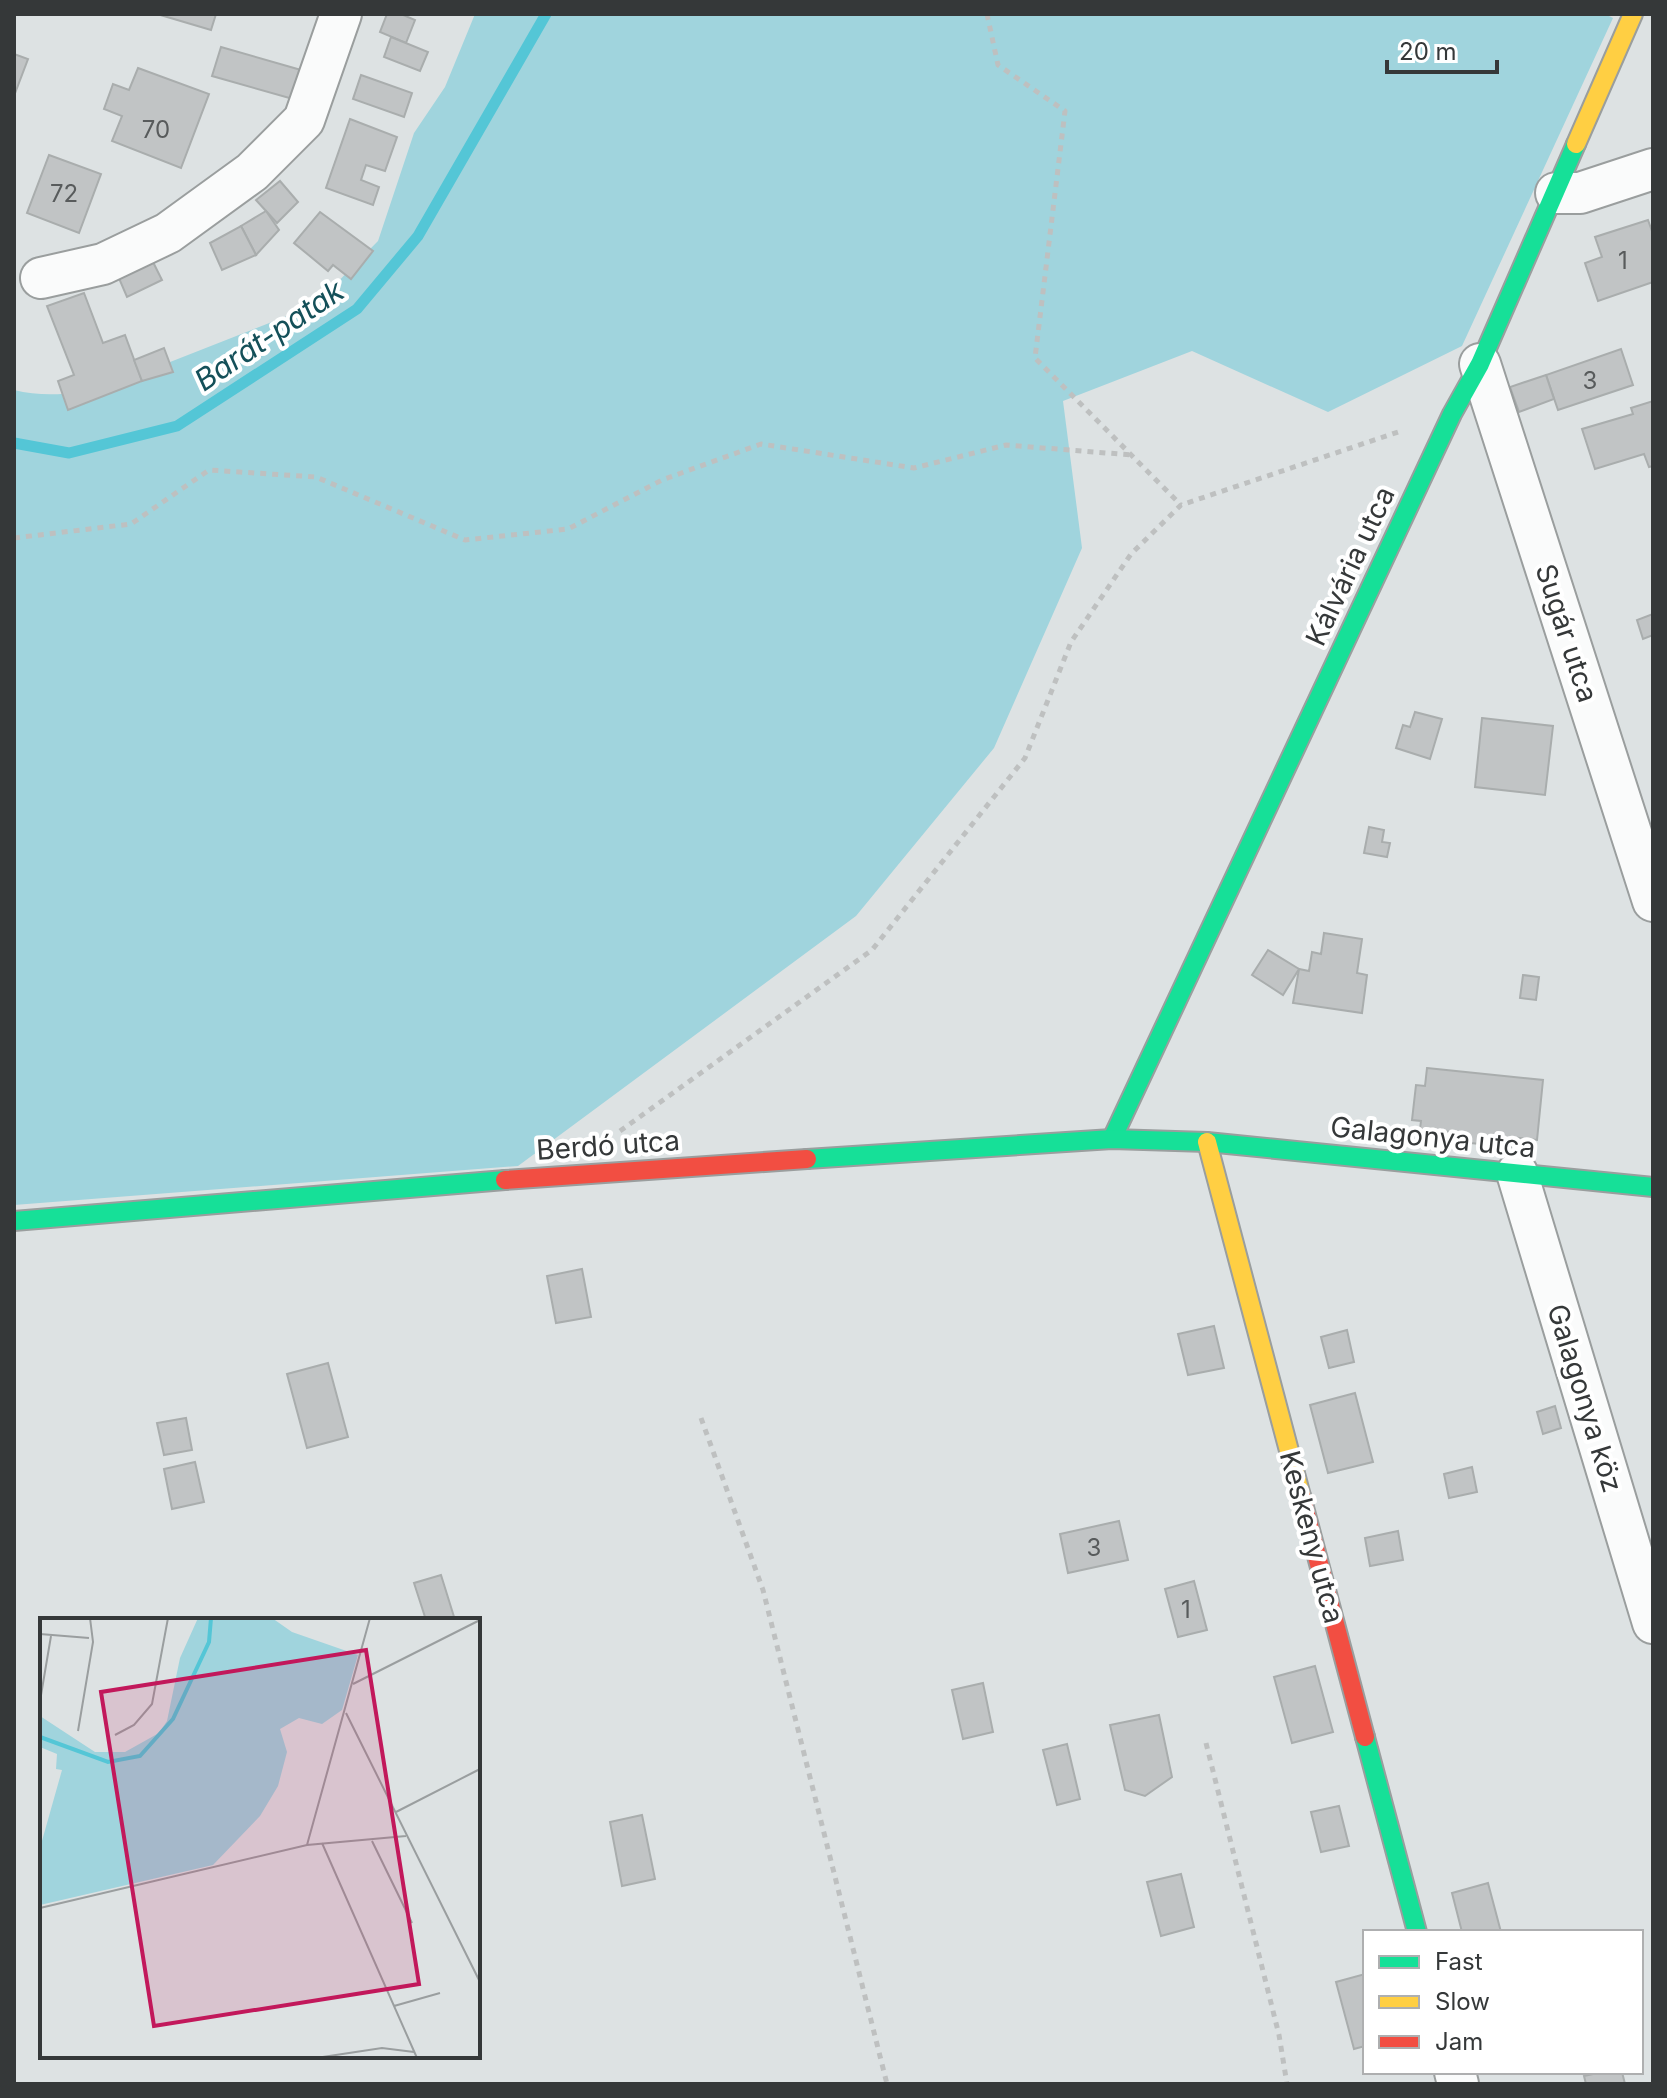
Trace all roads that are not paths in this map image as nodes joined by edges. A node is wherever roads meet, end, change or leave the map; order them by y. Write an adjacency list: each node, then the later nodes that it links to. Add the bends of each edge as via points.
1 (341, 14): 5 (street, via 304,120 252,172 168,233 103,264)
2 (1633, 14): 4 (street, Kálvária utca)
3 (1653, 169): 4 (street, via 1580,193)
4 (1556, 193): 6 (street, Kálvária utca)
5 (41, 278)
6 (1480, 364): 7 (street, Sugár utca); 8 (street, Kálvária utca)
7 (1653, 901)
8 (1112, 1139): 9 (street, Berdó utca); 12 (street, Berdó utca, via 573,1175)
9 (1207, 1142): 10 (street, Galagonya utca); 14 (street, Keskeny utca)
10 (1517, 1173): 11 (street, Galagonya utca); 13 (street, Galagonya köz)
11 (1653, 1187)
12 (14, 1221)
13 (1653, 1623)
14 (1416, 1930)

